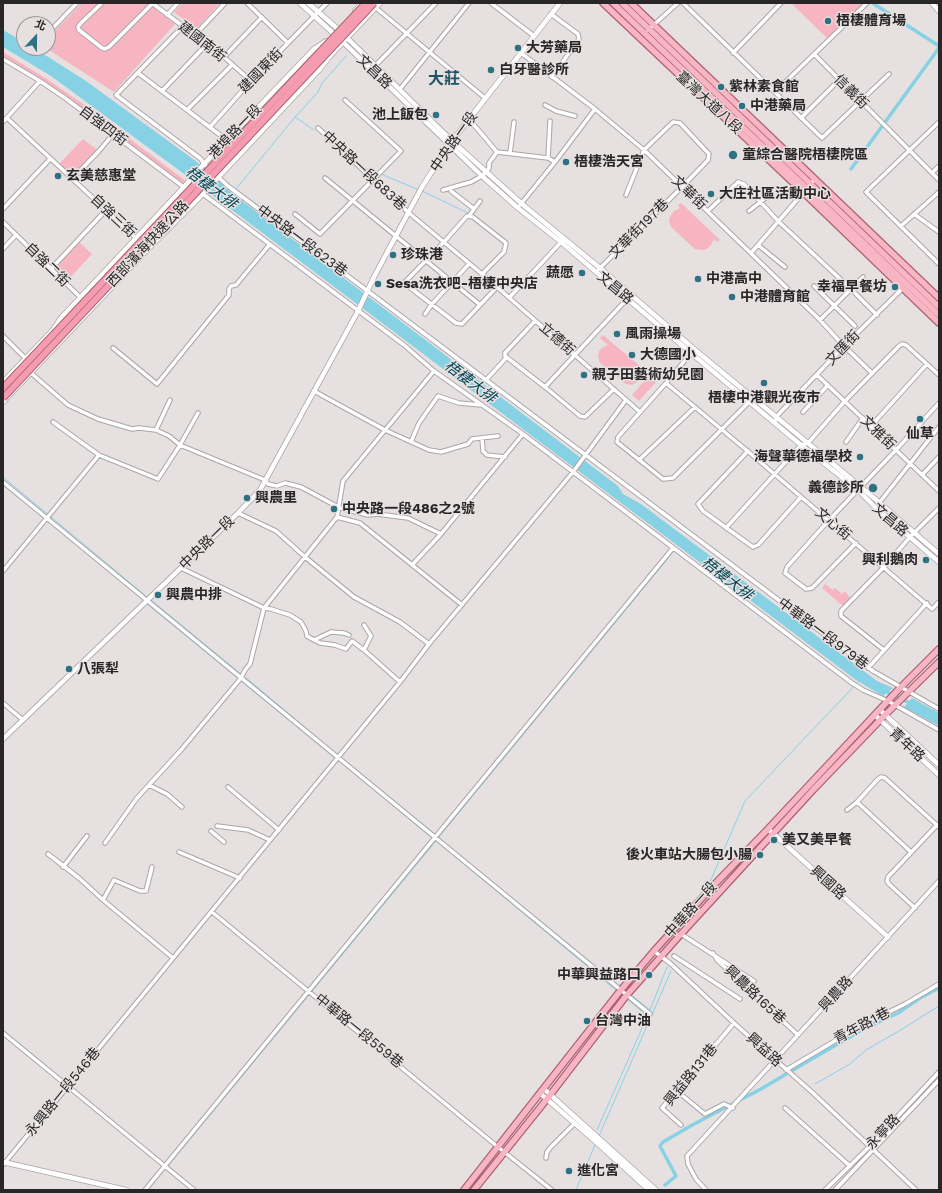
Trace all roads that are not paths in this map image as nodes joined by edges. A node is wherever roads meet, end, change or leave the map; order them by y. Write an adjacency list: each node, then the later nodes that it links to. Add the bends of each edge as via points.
1 (77, 3): 33 (street)
2 (102, 3): 3 (street, via 78,27 105,49)
3 (152, 3): 29 (street, 建國南街)
4 (178, 3): 29 (street)
5 (225, 3): 39 (street)
6 (247, 3): 32 (street)
7 (300, 3): 31 (street, 文昌路)
8 (308, 3): 28 (street, 文昌路)
9 (327, 3): 28 (street, 建國東街)
10 (362, 3): 35 (street, 港埠路一段)
11 (366, 3): 134 (highway, 西部濱海快速公路, bridge)
12 (380, 3): 26 (street, 港埠路一段)
13 (436, 3): 38 (street)
14 (469, 3): 46 (street)
15 (491, 3): 40 (street)
16 (560, 3): 30 (street, 中央路一段)
17 (603, 3): 36 (main road, 臺灣大道八段)
18 (613, 3): 36 (main road, 臺灣大道八段)
19 (622, 3): 36 (main road, 臺灣大道八段)
20 (631, 3): 36 (main road, 臺灣大道八段)
21 (678, 3): 36 (street)
22 (683, 3): 48 (street)
23 (781, 3): 48 (street)
24 (867, 3): 49 (street)
25 (932, 3): 27 (street)
26 (375, 5): 38 (street); 41 (street, 港埠路一段); 134 (highway, 西部濱海快速公路, bridge)
27 (939, 10)
28 (318, 12): 31 (street, 建國東街); 35 (street, 文昌路)
29 (167, 14): 34 (street, 建國南街)
30 (551, 14): 40 (street, 中央路一段); 58 (street, via 578,34 579,39)
31 (314, 16): 37 (street, 文昌路); 43 (street, 建國東街)
32 (262, 17): 43 (street); 51 (street)
33 (56, 25)
34 (182, 27): 39 (street, 建國南街); 55 (street)
35 (339, 30): 37 (street, 港埠路一段); 41 (street, 文昌路)
36 (647, 31): 102 (main road, 臺灣大道八段); 102 (main road, 臺灣大道八段)
37 (334, 34): 42 (street, 文昌路); 44 (street, 港埠路一段)
38 (407, 34): 46 (street); 54 (street)
39 (194, 36): 45 (street, 建國南街)
40 (534, 36): 47 (street, 中央路一段)
41 (347, 38): 42 (street, 港埠路一段); 54 (street, 文昌路)
42 (343, 42): 50 (street, 港埠路一段); 83 (street, 文昌路)
43 (288, 43): 61 (street, 建國東街)
44 (324, 44): 56 (street, 港埠路一段); 82 (street, 港埠路一段, via 314,49); 134 (highway, bridge, via 169,207)
45 (206, 45): 51 (street, 建國南街); 63 (street)
46 (429, 53): 62 (street); 65 (street)
47 (521, 53): 58 (street, 文華街); 65 (street, 中央路一段)
48 (733, 53): 64 (street)
49 (815, 55): 59 (street, 信義街); 64 (street)
50 (330, 56): 56 (street, 港埠路一段); 97 (street, 港埠路一段, via 320,70); 134 (highway, bridge, via 167,228)
51 (224, 57): 53 (street, 建國南街)
52 (3, 59): 60 (street, 自強四街)
53 (232, 65): 61 (street, 建國南街); 70 (street)
54 (375, 66): 62 (street, 文昌路)
55 (138, 73): 63 (street); 91 (street, 中央路一段623巷, via 116,95 201,159)
56 (304, 74): 93 (street, 港埠路一段)
57 (888, 74): 67 (street)
58 (552, 77): 69 (street, 文華街)
59 (839, 80): 67 (street, 信義街); 73 (street)
60 (40, 81): 72 (street); 81 (street, 自強四街)
61 (251, 81): 79 (street, 建國東街)
62 (400, 89): 83 (street, 文昌路)
63 (162, 91): 70 (street)
64 (775, 92): 73 (street)
65 (486, 98): 74 (street, 中央路一段)
66 (345, 100): 100 (street, via 401,151)
67 (861, 101): 73 (street, via 822,138); 85 (street, 信義街)
68 (545, 105): 71 (street)
69 (595, 109): 84 (street, 文華街); 90 (street)
70 (187, 110): 79 (street)
71 (575, 116)
72 (7, 118): 76 (street); 88 (street, 自強三街)
73 (801, 118)
74 (469, 119): 83 (street, 中央路一段); 86 (street)
75 (550, 121): 89 (street)
76 (3, 122)
77 (514, 122): 87 (street)
78 (939, 122): 85 (street)
79 (210, 127): 82 (street)
80 (318, 128): 100 (street, 中央路一段683巷)
81 (114, 133): 99 (street); 103 (street, 自強四街)
82 (228, 141): 91 (street, 港埠路一段)
83 (451, 143): 94 (street, 文昌路); 96 (street, 文昌路); 123 (street, 中央路一段, via 422,187)
84 (644, 150): 104 (street, 文華街); 104 (street, 文華街197巷, via 673,122 680,123 709,154 708,160); 110 (street)
85 (909, 151): 95 (street, 信義街); 129 (street, via 866,192)
86 (497, 152): 87 (street); 94 (street)
87 (510, 153): 89 (street)
88 (50, 158): 99 (street, 自強三街); 118 (street)
89 (548, 158): 90 (street)
90 (555, 162): 116 (street)
91 (204, 164): 93 (street, 中央路一段623巷); 103 (street, 港埠路一段)
92 (939, 166): 95 (street)
93 (213, 171): 97 (street, 中央路一段623巷); 108 (street, 港埠路一段)
94 (487, 171): 96 (street); 116 (street, 文昌路)
95 (932, 173): 101 (street, 信義街)
96 (482, 176): 105 (street); 117 (street, 文昌路)
97 (219, 177): 109 (street, 港埠路一段); 157 (street, 中央路一段623巷)
98 (325, 178): 113 (street)
99 (72, 179): 120 (street, 自強三街)
100 (372, 180): 113 (street); 123 (street, 中央路一段683巷)
101 (939, 180)
102 (809, 186): 128 (street); 153 (main road, 臺灣大道八段); 153 (main road, 臺灣大道八段)
103 (184, 187): 108 (street, 自強四街); 133 (street, 港埠路一段)
104 (682, 187): 121 (street, 文華街); 147 (street, 文華街197巷)
105 (443, 190)
106 (451, 191): 119 (street)
107 (939, 192): 125 (street)
108 (192, 194): 112 (street, 自強四街); 138 (street, 港埠路一段)
109 (203, 194): 112 (street, 港埠路一段); 137 (street)
110 (626, 195)
111 (768, 196): 115 (street)
112 (198, 199): 141 (street, 港埠路一段)
113 (352, 201): 124 (street, via 320,234); 132 (street)
114 (480, 201): 119 (street)
115 (761, 202): 121 (street, via 744,184 738,182); 122 (street); 128 (street)
116 (522, 204): 117 (street); 135 (street, 文昌路)
117 (518, 208): 135 (street, 文昌路)
118 (3, 209)
119 (474, 209): 126 (street)
120 (106, 210): 133 (street, 自強三街); 148 (street)
121 (708, 211): 142 (street, 文華街)
122 (749, 211)
123 (409, 213): 132 (street, 中央路一段); 136 (street, 立德街)
124 (295, 214)
125 (914, 214): 129 (street); 130 (street)
126 (469, 216): 136 (street); 150 (street, via 506,243 504,252)
127 (3, 222): 131 (street, 自強二街)
128 (779, 222): 139 (street); 156 (street)
129 (901, 226): 145 (street)
130 (939, 232)
131 (16, 235): 140 (street); 148 (street, 自強二街)
132 (396, 236): 143 (street); 157 (street, 中央路一段)
133 (136, 238): 138 (street, 自強三街); 159 (street, 港埠路一段)
134 (149, 238): 197 (highway, 西部濱海快速公路, bridge); 200 (highway, 西部濱海快速公路, bridge)
135 (563, 240): 147 (street, 文昌路); 149 (street, 文昌路); 160 (street)
136 (444, 242): 143 (street); 144 (street, 立德街)
137 (270, 244): 168 (street); 180 (street, via 236,285 231,286 229,295 157,384)
138 (144, 245): 141 (street, 自強三街); 162 (street, 港埠路一段)
139 (758, 245): 142 (street); 146 (street)
140 (3, 249)
141 (148, 249): 167 (street, 港埠路一段)
142 (751, 253): 173 (street, 文華街)
143 (426, 260): 152 (street); 163 (street, via 404,283)
144 (470, 264): 150 (street, 立德街); 152 (street)
145 (939, 264)
146 (785, 267)
147 (600, 268): 149 (street, 文華街197巷); 158 (street, 文昌路)
148 (52, 269): 159 (street, 自強二街)
149 (596, 272): 158 (street, 文昌路)
150 (482, 274): 155 (street, 立德街)
151 (863, 277): 156 (street)
152 (453, 281): 163 (street); 164 (street)
153 (909, 282): 161 (main road, 臺灣大道八段); 166 (main road, 臺灣大道八段); 171 (street, 文匯街); 172 (main road, 臺灣大道八段)
154 (814, 286): 165 (street)
155 (497, 287): 160 (street, 立德街); 164 (street)
156 (851, 289): 165 (street); 171 (street)
157 (367, 292): 168 (street, 中央路一段); 192 (street, 中央路一段623巷)
158 (630, 296): 181 (street, 文昌路); 182 (street)
159 (80, 297): 162 (street, 自強二街); 176 (street, 港埠路一段)
160 (509, 298): 174 (street, 立德街)
161 (939, 298)
162 (87, 304): 167 (street, 自強二街); 169 (street, 港埠路一段)
163 (432, 304): 164 (street, via 456,323 462,324); 170 (street)
164 (480, 304)
165 (835, 306): 173 (street); 175 (street)
166 (939, 307)
167 (92, 308): 178 (street, 港埠路一段)
168 (359, 309): 187 (street); 199 (street, 中央路一段)
169 (79, 312): 176 (street, 港埠路一段); 178 (street, 港埠路一段)
170 (425, 314)
171 (877, 315): 179 (street, 文匯街)
172 (938, 319)
173 (820, 320): 179 (street, 文華街)
174 (535, 321): 182 (street, 立德街); 183 (street, via 506,350)
175 (855, 326)
176 (53, 330): 184 (street, 港埠路一段)
177 (3, 336): 184 (street)
178 (63, 339): 186 (street, 港埠路一段)
179 (844, 346): 188 (street, 文華街); 190 (street, 文匯街)
180 (113, 348)
181 (693, 351): 194 (street); 203 (street, 文昌路); 212 (street, 文昌路)
182 (575, 355): 196 (street); 198 (street, 立德街)
183 (507, 357): 192 (street); 196 (street)
184 (25, 358): 186 (street); 193 (street, 港埠路一段)
185 (926, 364): 188 (street, via 902,344); 191 (street); 216 (street)
186 (36, 368): 189 (street, 港埠路一段)
187 (434, 371): 207 (street); 220 (street)
188 (872, 373): 205 (street)
189 (31, 374): 204 (street, 港埠路一段); 219 (street, via 68,405 98,419 132,429)
190 (817, 375): 195 (street, 文雅街); 212 (street, 文匯街)
191 (939, 375)
192 (486, 380): 232 (street)
193 (3, 382)
194 (666, 383): 208 (street, 文心街); 209 (street)
195 (828, 385): 205 (street, 文雅街); 210 (street)
196 (545, 387): 198 (street, via 580,416 585,417)
197 (3, 388)
198 (614, 389): 202 (street, 立德街)
199 (314, 391): 220 (street); 240 (street, 中央路一段)
200 (3, 398)
201 (170, 400): 219 (street)
202 (626, 400): 209 (street, 立德街); 232 (street, 永興路一段546巷)
203 (750, 401): 215 (street, 文昌路); 218 (street)
204 (3, 402)
205 (845, 402): 213 (street, 文雅街); 226 (street)
206 (939, 403): 229 (street)
207 (483, 405): 221 (street); 224 (street, via 438,396 419,422)
208 (695, 407): 218 (street, 文心街); 235 (street)
209 (640, 412): 235 (street, via 618,437 617,442)
210 (803, 412)
211 (198, 413): 227 (street)
212 (776, 417): 215 (street); 226 (street, 文昌路)
213 (863, 418): 216 (street, 文雅街); 225 (street)
214 (53, 422): 231 (street)
215 (775, 423): 228 (street, 文昌路)
216 (871, 426): 229 (street, 文雅街)
217 (939, 428): 236 (street)
218 (722, 429): 230 (street, 文心街); 235 (street, via 673,478 663,479)
219 (156, 430): 227 (street, via 170,436)
220 (385, 430): 224 (street); 246 (street, via 343,481)
221 (523, 434): 233 (street); 237 (street)
222 (498, 436): 223 (street)
223 (482, 438): 224 (street, via 472,439 468,444 441,452); 233 (street, via 483,451 487,455)
224 (411, 442)
225 (846, 442)
226 (808, 443): 228 (street); 242 (street, 文昌路)
227 (180, 445): 231 (street, via 158,478); 240 (street)
228 (801, 445): 238 (street); 242 (street, 文昌路)
229 (896, 450): 236 (street, 文雅街); 242 (street)
230 (748, 451): 238 (street, 文心街); 252 (street, via 698,504 703,511)
231 (99, 455): 250 (street)
232 (587, 455): 237 (street, 永興路一段546巷); 278 (street, 中華路一段979巷)
233 (505, 457): 254 (street)
234 (939, 457): 239 (street)
235 (639, 460)
236 (910, 463): 239 (street, 文雅街); 245 (street)
237 (573, 472): 257 (street); 268 (street, 永興路一段546巷)
238 (775, 475): 244 (street, 文心街); 252 (street)
239 (922, 475): 243 (street, 文雅街)
240 (265, 480): 246 (street, via 268,484 277,486 285,483 301,487); 248 (street, 中央路一段, via 260,490)
241 (3, 482): 250 (street)
242 (859, 489): 245 (street, 文昌路); 251 (street); 255 (street, 文昌路, via 875,507)
243 (939, 491)
244 (801, 497): 251 (street, 文心街); 252 (street, via 755,547)
245 (878, 503): 253 (street, 文昌路)
246 (340, 508): 249 (street); 254 (street, via 368,515 408,518)
247 (939, 508): 253 (street)
248 (238, 513): 259 (street, via 276,531); 263 (street, 中央路一段)
249 (338, 517): 259 (street); 261 (street, via 360,523)
250 (47, 518): 264 (street); 265 (street)
251 (829, 520): 256 (street, 文心街); 256 (street, via 787,567 785,573 806,589 812,588)
252 (726, 528)
253 (914, 532): 255 (street); 258 (street, 文昌路)
254 (441, 534): 261 (street)
255 (910, 537): 260 (street, 文昌路); 262 (street)
256 (856, 543): 262 (street, 文心街)
257 (673, 548): 283 (street, via 852,683); 309 (street)
258 (939, 554)
259 (305, 557): 269 (street); 273 (street, via 354,597 400,622)
260 (939, 562)
261 (412, 565): 268 (street)
262 (884, 567): 267 (street, 文心街); 276 (street, via 841,612 841,616)
263 (182, 568): 265 (street, 中央路一段); 269 (street)
264 (3, 571)
265 (148, 600): 279 (street); 290 (street, 中央路一段)
266 (939, 602): 267 (street, via 932,609)
267 (927, 603): 276 (street)
268 (462, 605): 273 (street, 永興路一段546巷)
269 (264, 608): 272 (street, via 271,608 298,619 307,636); 279 (street, via 250,664)
270 (364, 625): 275 (street, via 371,636)
271 (349, 635): 272 (street, via 331,632)
272 (314, 640): 275 (street, via 346,649 352,641)
273 (429, 644): 280 (street, 永興路一段546巷)
274 (939, 649): 281 (main road, 中華路一段)
275 (364, 650): 280 (street)
276 (884, 650): 278 (street)
277 (939, 662): 282 (main road, 中華路一段)
278 (868, 668): 281 (street, 中華路一段979巷)
279 (241, 678): 294 (street); 297 (street)
280 (400, 682): 294 (street, 永興路一段546巷)
281 (899, 689): 282 (street, 中華路一段979巷); 283 (main road, 中華路一段)
282 (907, 694): 285 (main road, 中華路一段); 286 (street, 中華路一段979巷)
283 (888, 701): 285 (street); 287 (main road, 中華路一段)
284 (3, 703): 290 (street)
285 (894, 706): 289 (main road, 中華路一段); 292 (street)
286 (939, 709)
287 (880, 710): 288 (main road, 中華路一段); 289 (street, 青年路)
288 (875, 715): 291 (street, 青年路); 304 (main road, 中華路一段)
289 (885, 715): 291 (main road, 中華路一段); 295 (street, 青年路)
290 (23, 720): 293 (street, 中央路一段)
291 (880, 720): 296 (street, 青年路); 307 (main road, 中華路一段)
292 (939, 730)
293 (3, 739)
294 (338, 758): 305 (street, 永興路一段546巷); 309 (street)
295 (939, 765)
296 (939, 775)
297 (149, 785): 300 (street, via 167,794); 312 (street)
298 (228, 787): 305 (street)
299 (857, 802): 301 (street); 303 (street, via 878,779 885,778); 314 (street)
300 (182, 806)
301 (847, 810)
302 (217, 826): 310 (street, via 248,830)
303 (938, 826): 314 (street)
304 (768, 829): 307 (street, 興國路); 325 (main road, 中華路一段)
305 (279, 830): 310 (street, 永興路一段546巷)
306 (211, 831): 311 (street)
307 (774, 833): 323 (main road, 中華路一段); 324 (street, 興國路)
308 (87, 836): 316 (street)
309 (436, 838): 332 (street); 333 (street)
310 (270, 840): 318 (street, 永興路一段546巷)
311 (224, 842)
312 (105, 843)
313 (179, 852): 318 (street)
314 (911, 852): 321 (street, via 887,880)
315 (48, 854): 316 (street)
316 (63, 866): 320 (street)
317 (152, 867): 320 (street, via 146,891 114,880)
318 (240, 878): 322 (street, 永興路一段546巷)
319 (939, 882): 321 (street, 興農路)
320 (103, 900): 329 (street)
321 (915, 908): 324 (street, 興農路)
322 (212, 912): 329 (street, 永興路一段546巷); 333 (street, 中華路一段559巷)
323 (681, 934): 326 (street); 327 (main road, 中華路一段)
324 (888, 936): 339 (street, 興農路)
325 (654, 951): 327 (street, 興益路); 332 (main road, 中華路一段)
326 (713, 953): 330 (street); 339 (street, 興農路165巷, via 717,960)
327 (661, 956): 334 (main road, 中華路一段); 337 (street, 興益路)
328 (674, 956): 335 (street)
329 (173, 958): 344 (street, 永興路一段546巷)
330 (754, 981)
331 (939, 984): 341 (street, 青年路1巷, via 853,1030)
332 (620, 990): 334 (street); 345 (main road, 中華路一段)
333 (309, 991): 353 (street, 中華路一段559巷); 358 (street)
334 (626, 996): 336 (street); 347 (main road, 中華路一段)
335 (740, 999)
336 (650, 1014)
337 (734, 1023): 340 (street, 興益路); 346 (street, 興益路131巷)
338 (3, 1033): 344 (street)
339 (798, 1035): 340 (street, 興農路)
340 (776, 1060): 341 (street, 興益路); 348 (street, 興農路)
341 (786, 1070): 352 (street, 興益路)
342 (939, 1072): 352 (street, 永寧路)
343 (939, 1080): 354 (street, 永寧路)
344 (68, 1086): 357 (street, 永興路一段546巷); 358 (street)
345 (543, 1091): 347 (street); 353 (main road, 中華路一段)
346 (677, 1091): 348 (street, via 705,1114 724,1104); 351 (street, 興益路131巷, via 662,1108)
347 (549, 1096): 350 (street); 355 (main road, 中華路一段); 367 (street)
348 (733, 1108): 368 (street, 興農路, via 687,1156 696,1179)
349 (786, 1108): 359 (street)
350 (575, 1123): 356 (street, via 550,1148); 366 (street)
351 (681, 1125)
352 (870, 1146): 354 (street, 興益路); 359 (street, 永寧路)
353 (498, 1148): 355 (street, 中華路一段559巷); 363 (main road, 中華路一段)
354 (874, 1149): 370 (street, 永寧路); 371 (street, 興益路)
355 (504, 1152): 364 (main road, 中華路一段); 365 (street, 中華路一段559巷)
356 (546, 1158)
357 (4, 1163): 360 (street)
358 (165, 1166): 361 (street); 362 (street)
359 (850, 1166): 369 (street, 永寧路)
360 (126, 1190)
361 (145, 1190)
362 (194, 1190)
363 (464, 1190)
364 (474, 1190)
365 (552, 1190)
366 (649, 1190)
367 (656, 1190)
368 (706, 1190)
369 (825, 1190)
370 (835, 1190)
371 (916, 1190)

